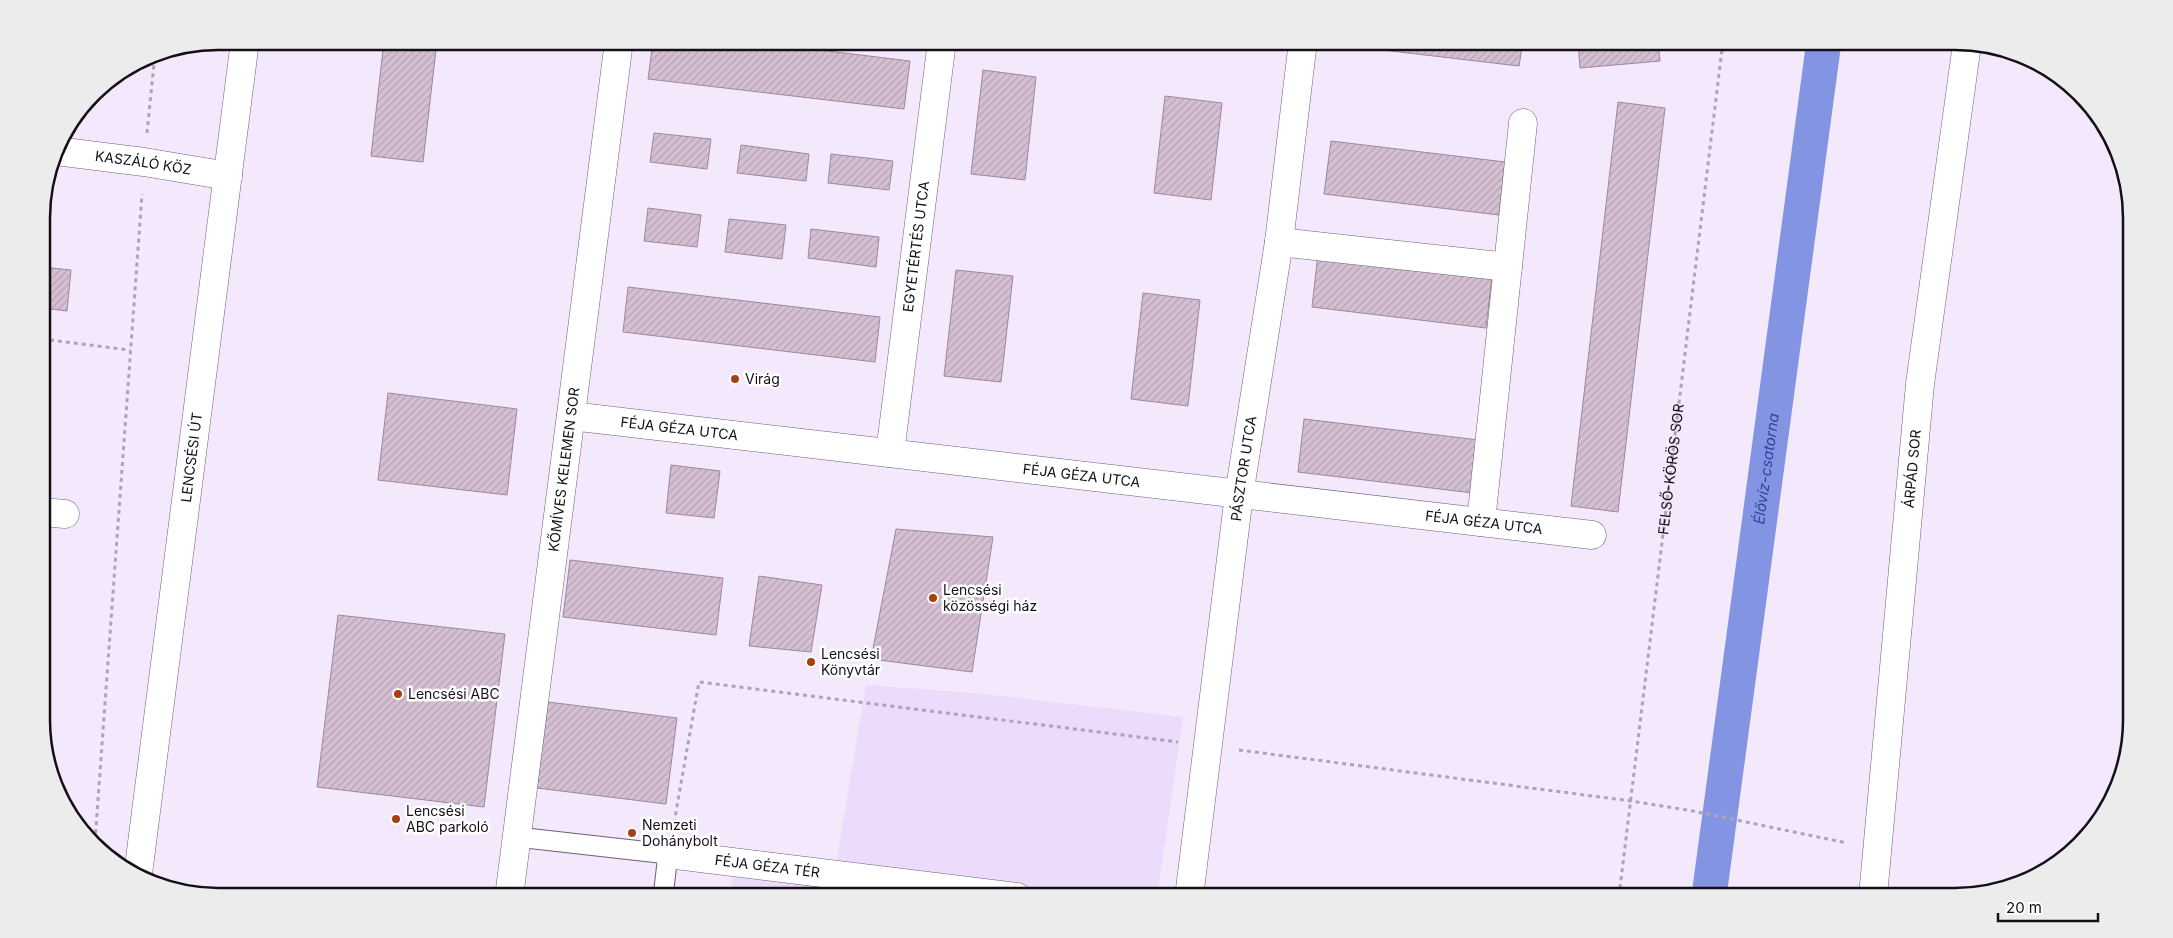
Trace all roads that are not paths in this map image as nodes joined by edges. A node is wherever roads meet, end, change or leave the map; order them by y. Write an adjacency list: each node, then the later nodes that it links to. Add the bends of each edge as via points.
1 (244, 50): 8 (street, LENCSÉSI ÚT)
2 (617, 50): 11 (street, KŐMÍVES KELEMEN SOR)
3 (941, 50): 12 (street, EGYETÉRTÉS UTCA)
4 (1303, 50): 9 (street, PÁSZTOR UTCA)
5 (1967, 50): 23 (street, ÁRPÁD SOR, via 1920,384)
6 (1523, 123): 10 (street)
7 (64, 152): 8 (street, KASZÁLÓ KÖZ)
8 (228, 176): 18 (street, LENCSÉSI ÚT)
9 (1280, 242): 10 (street); 13 (street, PÁSZTOR UTCA)
10 (1508, 267): 14 (street)
11 (571, 416): 12 (street, FÉJA GÉZA UTCA); 16 (street, KŐMÍVES KELEMEN SOR)
12 (890, 453): 13 (street, FÉJA GÉZA UTCA)
13 (1239, 495): 14 (street, FÉJA GÉZA UTCA); 22 (street, PÁSZTOR UTCA)
14 (1481, 522): 15 (street, FÉJA GÉZA UTCA)
15 (1592, 535)
16 (517, 837): 17 (lane, FÉJA GÉZA TÉR); 19 (street, KŐMÍVES KELEMEN SOR)
17 (668, 854): 20 (lane); 21 (street, FÉJA GÉZA TÉR)
18 (139, 868)
19 (510, 888)
20 (664, 888)
21 (944, 888)
22 (1190, 888)
23 (1874, 888)

